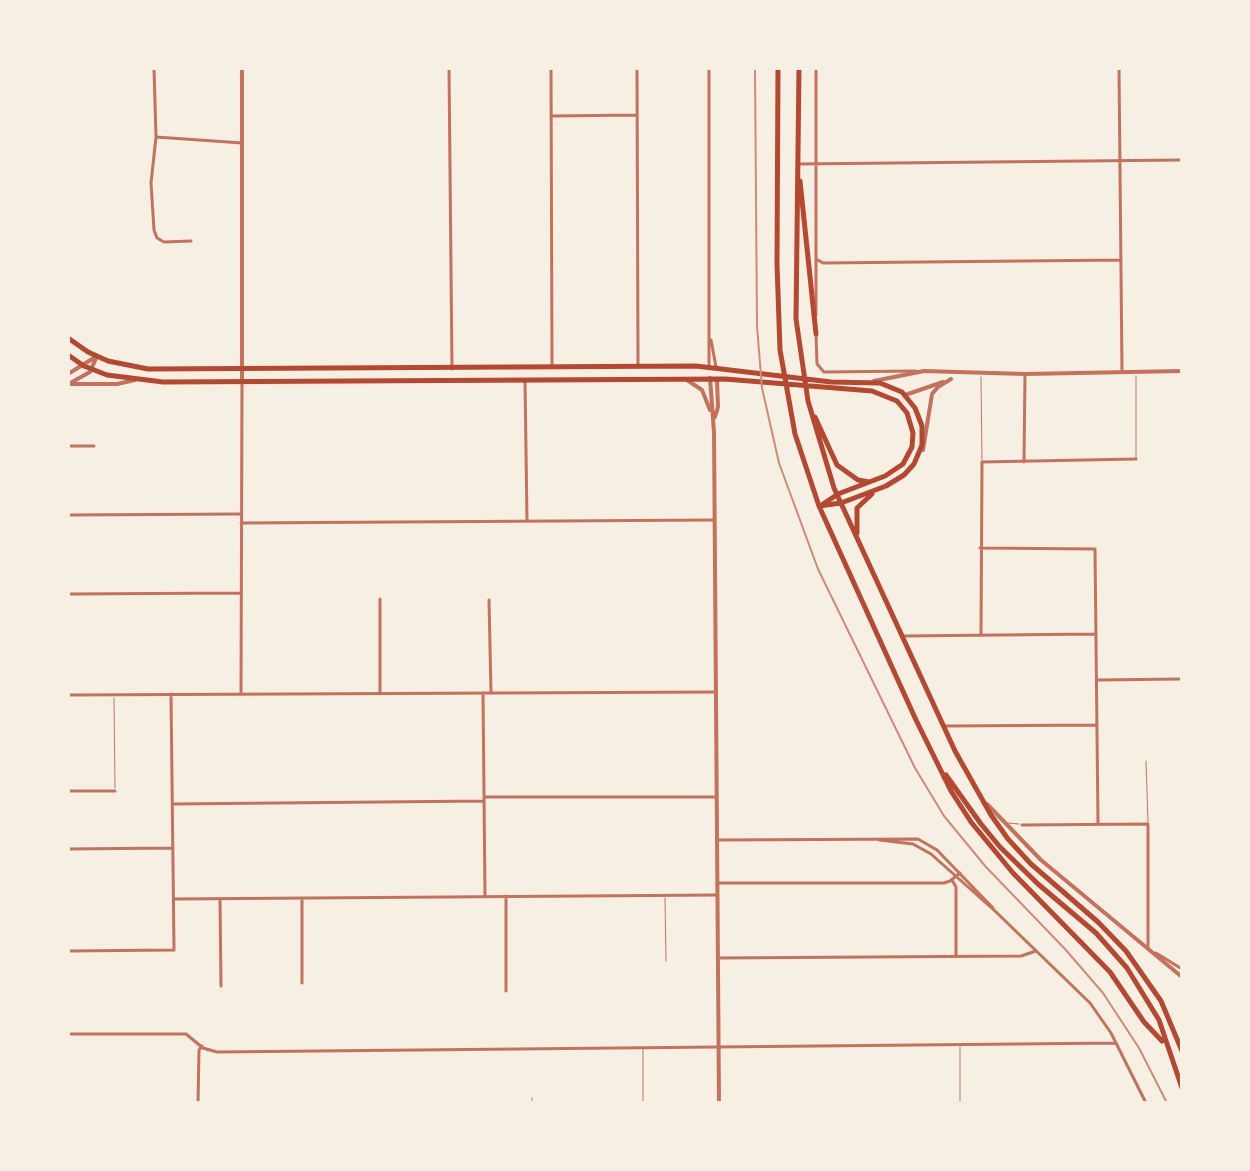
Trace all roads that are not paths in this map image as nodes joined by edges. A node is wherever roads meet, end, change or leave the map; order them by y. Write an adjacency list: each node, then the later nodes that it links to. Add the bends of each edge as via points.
1 (154, 68): 13 (street)
2 (242, 68): 14 (street)
3 (551, 68): 12 (street)
4 (637, 68): 11 (street)
5 (709, 68): 29 (street)
6 (778, 68): 66 (highway, via 780,350 795,434)
7 (799, 68): 17 (highway)
8 (816, 68): 18 (street)
9 (1119, 68): 15 (street)
10 (448, 69): 32 (street)
11 (637, 115): 12 (street); 27 (street)
12 (552, 116): 28 (street)
13 (156, 137): 14 (street); 19 (street, via 151,183 154,230 164,242)
14 (242, 143): 31 (street)
15 (1120, 160): 16 (street); 18 (street); 21 (street)
16 (1182, 160)
17 (797, 164): 18 (street); 22 (highway); 54 (highway, via 796,319)
18 (815, 164): 20 (street)
19 (191, 241)
20 (818, 260): 21 (street); 22 (street)
21 (1121, 260): 34 (street)
22 (816, 334): 33 (street, via 817,362 823,371)
23 (68, 338): 25 (highway)
24 (68, 355): 26 (highway)
25 (97, 356): 26 (street); 30 (street); 31 (highway, via 148,369)
26 (84, 366): 30 (highway); 37 (street)
27 (638, 366): 28 (highway); 29 (highway)
28 (552, 367): 32 (highway)
29 (712, 367): 43 (highway); 49 (highway)
30 (92, 369): 45 (highway); 48 (street)
31 (242, 369): 32 (highway); 46 (street)
32 (452, 369)
33 (924, 371): 38 (street); 47 (street); 50 (street)
34 (1122, 373): 35 (street); 40 (street)
35 (1136, 373): 36 (street); 58 (lane)
36 (1182, 373)
37 (68, 374)
38 (972, 374): 39 (street); 44 (street)
39 (981, 374): 40 (street); 59 (lane)
40 (1025, 374): 60 (street)
41 (525, 378): 42 (highway); 46 (highway); 70 (street)
42 (683, 378): 43 (highway); 55 (street, via 702,390)
43 (713, 378): 49 (highway); 55 (street, via 718,407)
44 (951, 379): 50 (street); 53 (street)
45 (135, 380): 46 (highway); 48 (street)
46 (242, 382): 67 (street)
47 (855, 383): 49 (highway); 51 (highway, via 886,384)
48 (68, 384)
49 (832, 385): 52 (highway)
50 (930, 385): 51 (street); 53 (street)
51 (905, 395): 52 (highway); 61 (highway, via 922,426)
52 (889, 396): 62 (highway, via 910,418 912,447 897,469)
53 (931, 399): 61 (street, via 925,444)
54 (808, 401): 62 (highway, via 837,465 858,480); 64 (highway)
55 (714, 420): 69 (street)
56 (68, 446): 57 (street)
57 (94, 446)
58 (1136, 459): 60 (street)
59 (982, 462): 60 (street); 73 (street)
60 (1024, 462)
61 (914, 464): 63 (highway)
62 (872, 481): 64 (highway)
63 (886, 486): 65 (highway); 72 (highway, via 858,506)
64 (838, 494): 65 (highway); 66 (highway)
65 (841, 503): 66 (highway); 72 (highway)
66 (819, 506): 93 (highway)
67 (241, 514): 68 (street); 71 (street)
68 (68, 515)
69 (715, 520): 70 (street); 83 (street)
70 (527, 521): 71 (street)
71 (241, 523): 74 (street)
72 (859, 542): 80 (highway)
73 (980, 548): 78 (street); 79 (street, via 1095,549)
74 (241, 593): 75 (street); 89 (street)
75 (68, 594)
76 (380, 599): 84 (street)
77 (489, 600): 86 (street)
78 (981, 634): 79 (street); 80 (street)
79 (1096, 634): 82 (street)
80 (902, 637): 92 (highway)
81 (1182, 679): 82 (street)
82 (1097, 680): 91 (street)
83 (716, 692): 86 (street); 97 (street)
84 (380, 693): 85 (street); 89 (street)
85 (483, 693): 86 (street); 98 (street)
86 (491, 693)
87 (114, 694): 88 (street); 90 (street); 96 (lane)
88 (171, 694): 89 (street); 100 (street)
89 (241, 694)
90 (68, 695)
91 (1097, 725): 92 (street); 102 (street)
92 (943, 726): 99 (highway)
93 (931, 752): 132 (highway, via 989,845 1110,972); 139 (highway, via 1000,847 1112,950 1134,977 1169,1045)
94 (1146, 761): 103 (lane)
95 (68, 791): 96 (street)
96 (115, 791)
97 (717, 797): 98 (street); 106 (street)
98 (484, 799): 100 (street); 115 (street)
99 (983, 800): 101 (street); 138 (highway, via 1031,864 1126,951 1161,1001)
100 (173, 804): 109 (street)
101 (1006, 823): 104 (lane); 120 (street, via 1041,860)
102 (1098, 824): 103 (street); 104 (street)
103 (1148, 824): 120 (street)
104 (1022, 825)
105 (918, 839): 107 (street); 108 (street); 111 (street, via 933,846)
106 (717, 840): 107 (street); 112 (street)
107 (879, 840): 108 (street)
108 (917, 846): 111 (street)
109 (173, 848): 110 (street); 118 (street)
110 (68, 849)
111 (956, 876): 112 (street, via 944,883); 122 (street); 123 (street)
112 (717, 883): 114 (street)
113 (665, 895): 114 (street); 116 (street); 125 (lane)
114 (717, 895): 124 (street)
115 (485, 896): 116 (street); 117 (street)
116 (506, 896): 130 (street)
117 (302, 898): 119 (street); 128 (street)
118 (174, 899): 119 (street); 121 (street, via 174,950)
119 (220, 899): 129 (street)
120 (1149, 949): 126 (street); 127 (street)
121 (68, 951)
122 (1036, 951): 123 (street); 133 (street, via 1090,1003)
123 (956, 957): 124 (street)
124 (718, 958): 136 (street)
125 (666, 961)
126 (1182, 969)
127 (1182, 977)
128 (302, 983)
129 (221, 986)
130 (506, 991)
131 (68, 1034): 135 (street, via 186,1034)
132 (1162, 1041)
133 (1116, 1043): 134 (street); 146 (street)
134 (960, 1044): 136 (street); 145 (lane)
135 (202, 1046): 137 (street, via 217,1052); 141 (street)
136 (718, 1046): 137 (street); 144 (street)
137 (642, 1047): 143 (lane)
138 (1182, 1051)
139 (1182, 1088)
140 (532, 1098): 142 (lane)
141 (198, 1103)
142 (532, 1103)
143 (643, 1103)
144 (719, 1103)
145 (960, 1103)
146 (1144, 1103)

